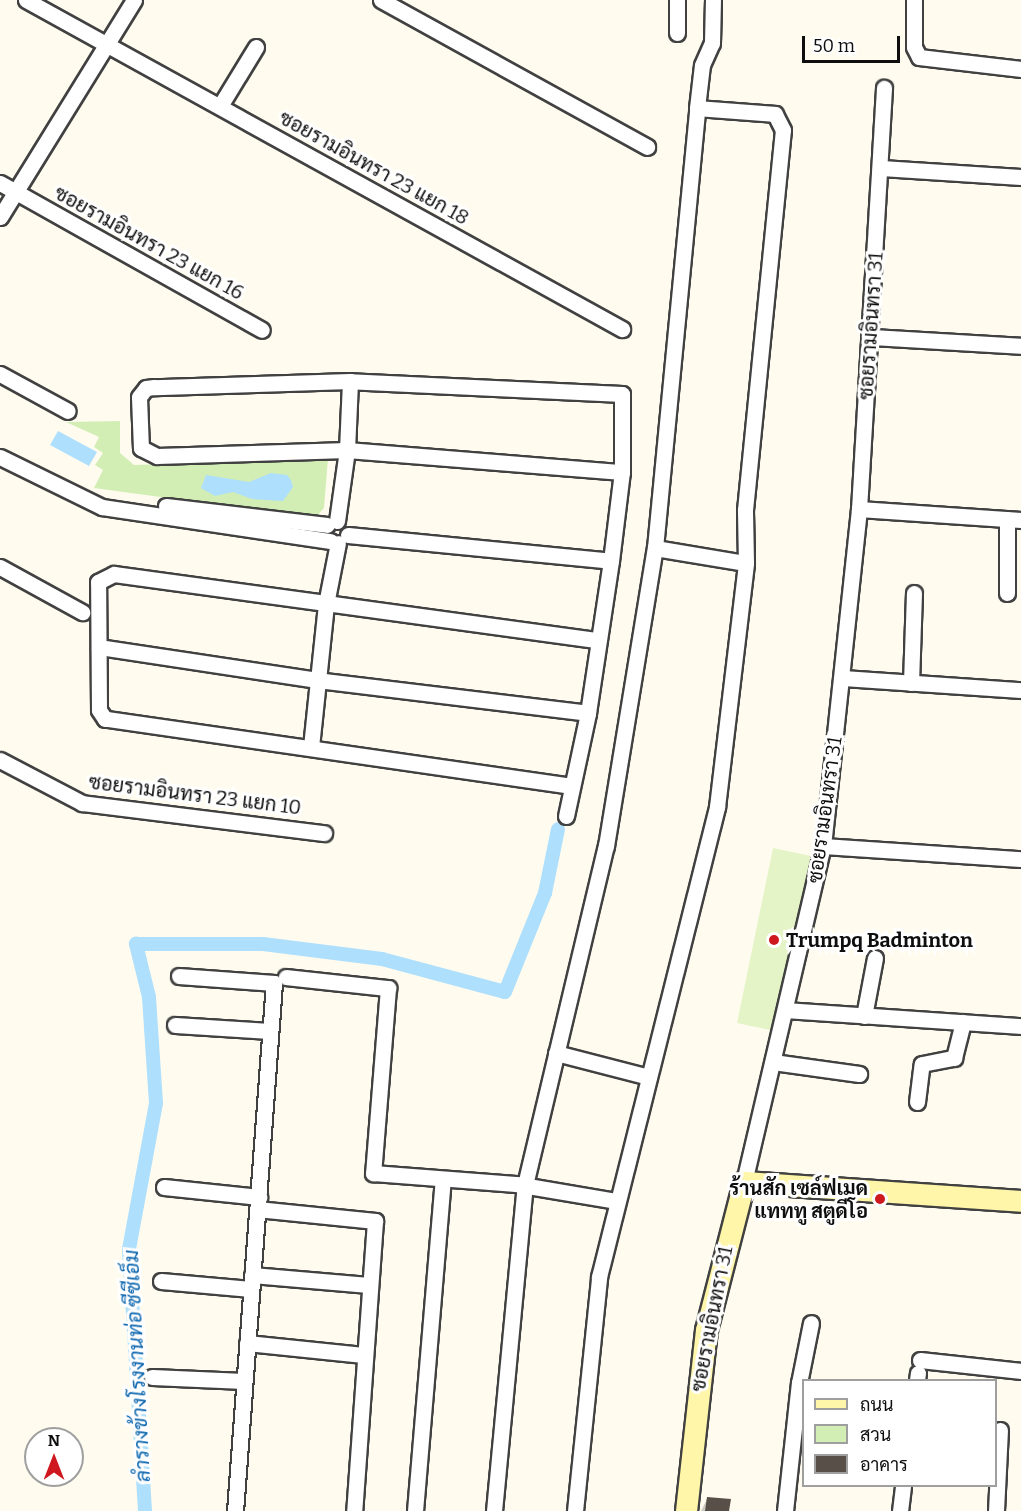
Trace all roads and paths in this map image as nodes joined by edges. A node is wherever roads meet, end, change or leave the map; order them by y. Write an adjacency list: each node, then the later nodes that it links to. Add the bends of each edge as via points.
1 (26, 0): 8 (street, ซอยรามอินทรา 23 แยก 18)
2 (134, 0): 8 (street)
3 (381, 0): 14 (street)
4 (677, 0): 7 (street)
5 (713, 0): 13 (street, via 712,43 702,65)
6 (914, 0): 10 (street, via 914,47 919,57)
7 (677, 33)
8 (106, 44): 12 (street, ซอยรามอินทรา 23 แยก 18); 18 (street)
9 (256, 47): 12 (street)
10 (1021, 69)
11 (884, 88): 15 (street, ซอยรามอินทรา 31)
12 (220, 106): 20 (street, ซอยรามอินทรา 23 แยก 18)
13 (697, 108): 35 (street); 37 (street, via 775,114 783,130 745,510)
14 (647, 147)
15 (881, 168): 16 (street); 22 (street, ซอยรามอินทรา 31)
16 (1021, 177)
17 (0, 183): 18 (street, ซอยรามอินทรา 23 แยก 16)
18 (16, 193): 19 (street); 21 (street, ซอยรามอินทรา 23 แยก 16)
19 (0, 217)
20 (622, 329)
21 (262, 330)
22 (871, 337): 23 (street); 31 (street, ซอยรามอินทรา 31)
23 (1021, 346)
24 (0, 374): 26 (street)
25 (350, 381): 28 (street); 28 (street, via 146,388 139,397 138,409 141,448 147,454); 30 (street, via 622,394)
26 (68, 411)
27 (0, 445): 33 (street, via 77,488 106,498)
28 (347, 450): 30 (street); 33 (street)
29 (0, 457): 34 (street, via 102,507)
30 (622, 472): 36 (street)
31 (859, 509): 32 (street); 45 (street, ซอยรามอินทรา 31)
32 (1014, 520): 40 (street)
33 (332, 523): 34 (street); 34 (street, via 347,526)
34 (339, 540): 36 (street); 41 (street)
35 (655, 548): 37 (street); 66 (street, via 606,846)
36 (611, 561): 43 (street)
37 (746, 563): 69 (street, via 717,807)
38 (0, 567): 42 (street)
39 (914, 593): 47 (street)
40 (1007, 593)
41 (326, 604): 43 (street); 44 (street, via 104,576 98,582); 46 (street)
42 (82, 612)
43 (598, 640): 49 (street)
44 (99, 647): 46 (street); 50 (street, via 99,710 105,719)
45 (843, 678): 47 (street); 55 (street, ซอยรามอินทรา 31)
46 (317, 680): 49 (street); 50 (street)
47 (911, 683): 48 (street)
48 (1021, 690)
49 (588, 713): 52 (street)
50 (311, 747): 52 (street)
51 (0, 760): 54 (street, ซอยรามอินทรา 23 แยก 10, via 82,802)
52 (572, 786): 53 (street)
53 (566, 816)
54 (324, 833)
55 (823, 846): 56 (street); 60 (street, ซอยรามอินทรา 31)
56 (1021, 859)
57 (875, 958): 61 (street)
58 (179, 976): 65 (street, via 274,983)
59 (286, 977): 71 (street, via 388,988 373,1173)
60 (785, 1010): 61 (street); 67 (street, ซอยรามอินทรา 31)
61 (864, 1016): 62 (street)
62 (963, 1022): 64 (street); 70 (street, via 954,1058 921,1064)
63 (175, 1025): 65 (street)
64 (1021, 1026)
65 (270, 1031): 77 (street)
66 (556, 1053): 69 (street); 73 (street)
67 (773, 1062): 68 (street); 72 (street, ซอยรามอินทรา 31)
68 (859, 1074)
69 (649, 1077): 75 (street)
70 (917, 1102)
71 (443, 1179): 73 (street); 94 (street)
72 (744, 1182): 76 (street); 97 (street, ซอยรามอินทรา 31, via 706,1330)
73 (525, 1185): 75 (street); 95 (street)
74 (164, 1187): 77 (street)
75 (616, 1201): 96 (street, via 599,1277)
76 (1021, 1201)
77 (258, 1203): 79 (street); 80 (street, via 375,1221)
78 (161, 1281): 79 (street)
79 (251, 1282): 80 (street); 82 (street)
80 (369, 1285): 83 (street)
81 (811, 1323): 88 (street)
82 (247, 1343): 83 (street); 87 (street)
83 (363, 1355): 93 (street)
84 (918, 1371): 85 (street)
85 (1021, 1371)
86 (152, 1377): 87 (street)
87 (244, 1381): 92 (street)
88 (801, 1383): 90 (street)
89 (1000, 1430): 100 (street)
90 (797, 1457): 98 (street)
91 (903, 1487): 99 (street)
92 (235, 1511)
93 (354, 1511)
94 (415, 1511)
95 (494, 1511)
96 (575, 1511)
97 (686, 1511)
98 (785, 1511)
99 (900, 1511)
100 (996, 1511)

